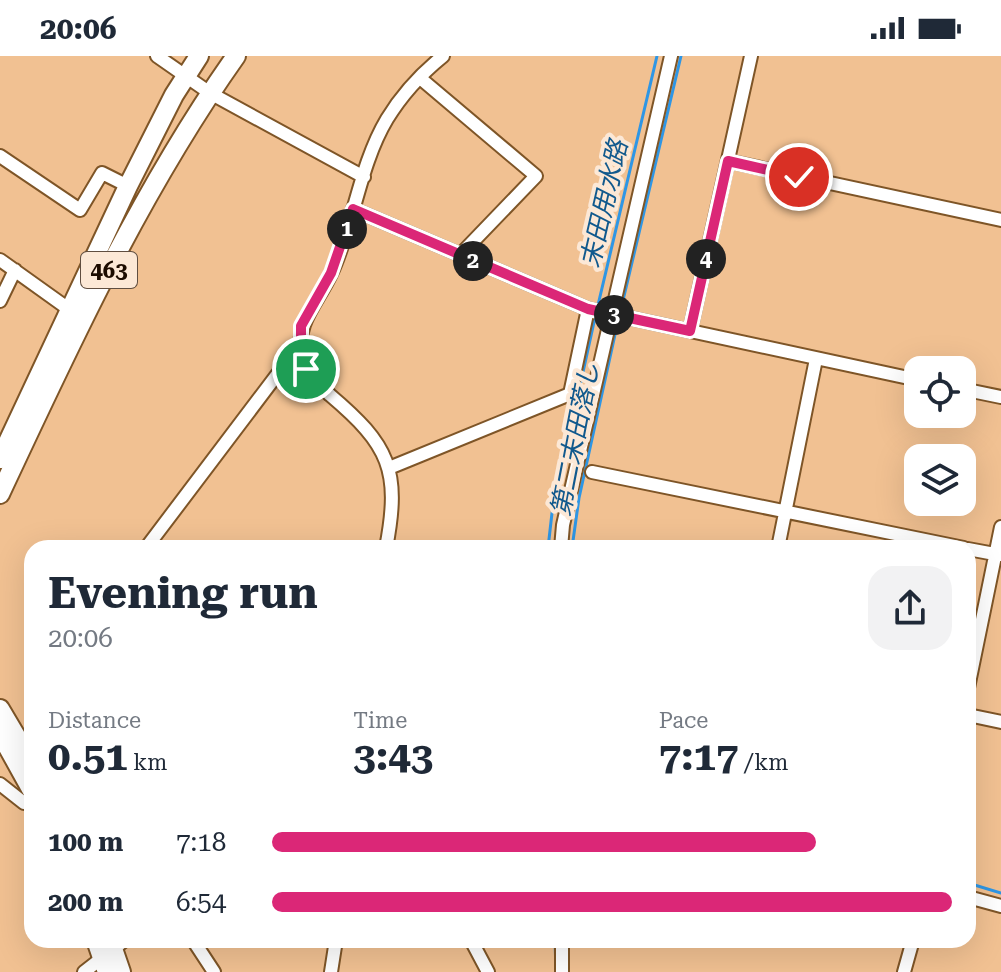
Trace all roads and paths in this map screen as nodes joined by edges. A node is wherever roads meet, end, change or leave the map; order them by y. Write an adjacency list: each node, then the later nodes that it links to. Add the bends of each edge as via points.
1 (157, 56): 9 (street)
2 (199, 56): 9 (highway, 463)
3 (213, 56): 9 (highway)
4 (236, 56): 9 (highway, 463)
5 (443, 56): 8 (street)
6 (671, 56): 22 (street)
7 (751, 56): 11 (street)
8 (420, 78): 12 (street, via 386,120); 16 (street, via 536,176)
9 (197, 83): 12 (street); 13 (highway, 463); 32 (highway, 463, via 180,140 68,347)
10 (0, 156): 13 (street, via 80,210 102,173)
11 (728, 161): 15 (street); 23 (street)
12 (364, 177): 14 (street)
13 (128, 186): 21 (highway, 463)
14 (353, 209): 16 (street); 24 (street, via 331,273 301,326)
15 (1001, 220)
16 (460, 255): 20 (street)
17 (0, 260): 18 (street)
18 (15, 270): 19 (street); 21 (street)
19 (0, 301)
20 (588, 309): 22 (street); 30 (street, via 570,394)
21 (70, 310): 29 (highway, 463)
22 (612, 315): 23 (street); 37 (street)
23 (690, 331): 25 (street)
24 (301, 343): 30 (street, via 301,358 311,378 364,424); 35 (street)
25 (816, 359): 26 (street); 33 (street)
26 (904, 377)
27 (976, 392): 28 (street)
28 (1001, 397)
29 (0, 459)
30 (389, 468): 36 (street, via 392,512)
31 (592, 472): 33 (street)
32 (0, 494)
33 (785, 512): 38 (street); 39 (street)
34 (1001, 527): 41 (street)
35 (152, 540)
36 (387, 540)
37 (562, 540)
38 (780, 540)
39 (926, 540)
40 (976, 550): 41 (street)
41 (998, 555): 42 (street)
42 (976, 653)
43 (0, 709): 47 (highway)
44 (976, 717): 45 (street)
45 (1001, 722)
46 (0, 733): 48 (highway)
47 (24, 750)
48 (24, 776)
49 (0, 784): 50 (street)
50 (24, 803)
51 (976, 899): 52 (street)
52 (1001, 906)
53 (198, 948): 61 (street)
54 (335, 948): 62 (street)
55 (475, 948): 63 (street)
56 (562, 948): 64 (street)
57 (911, 948): 65 (street)
58 (109, 950): 59 (street); 60 (highway)
59 (84, 972)
60 (121, 972)
61 (214, 972)
62 (331, 972)
63 (488, 972)
64 (562, 972)
65 (904, 972)

